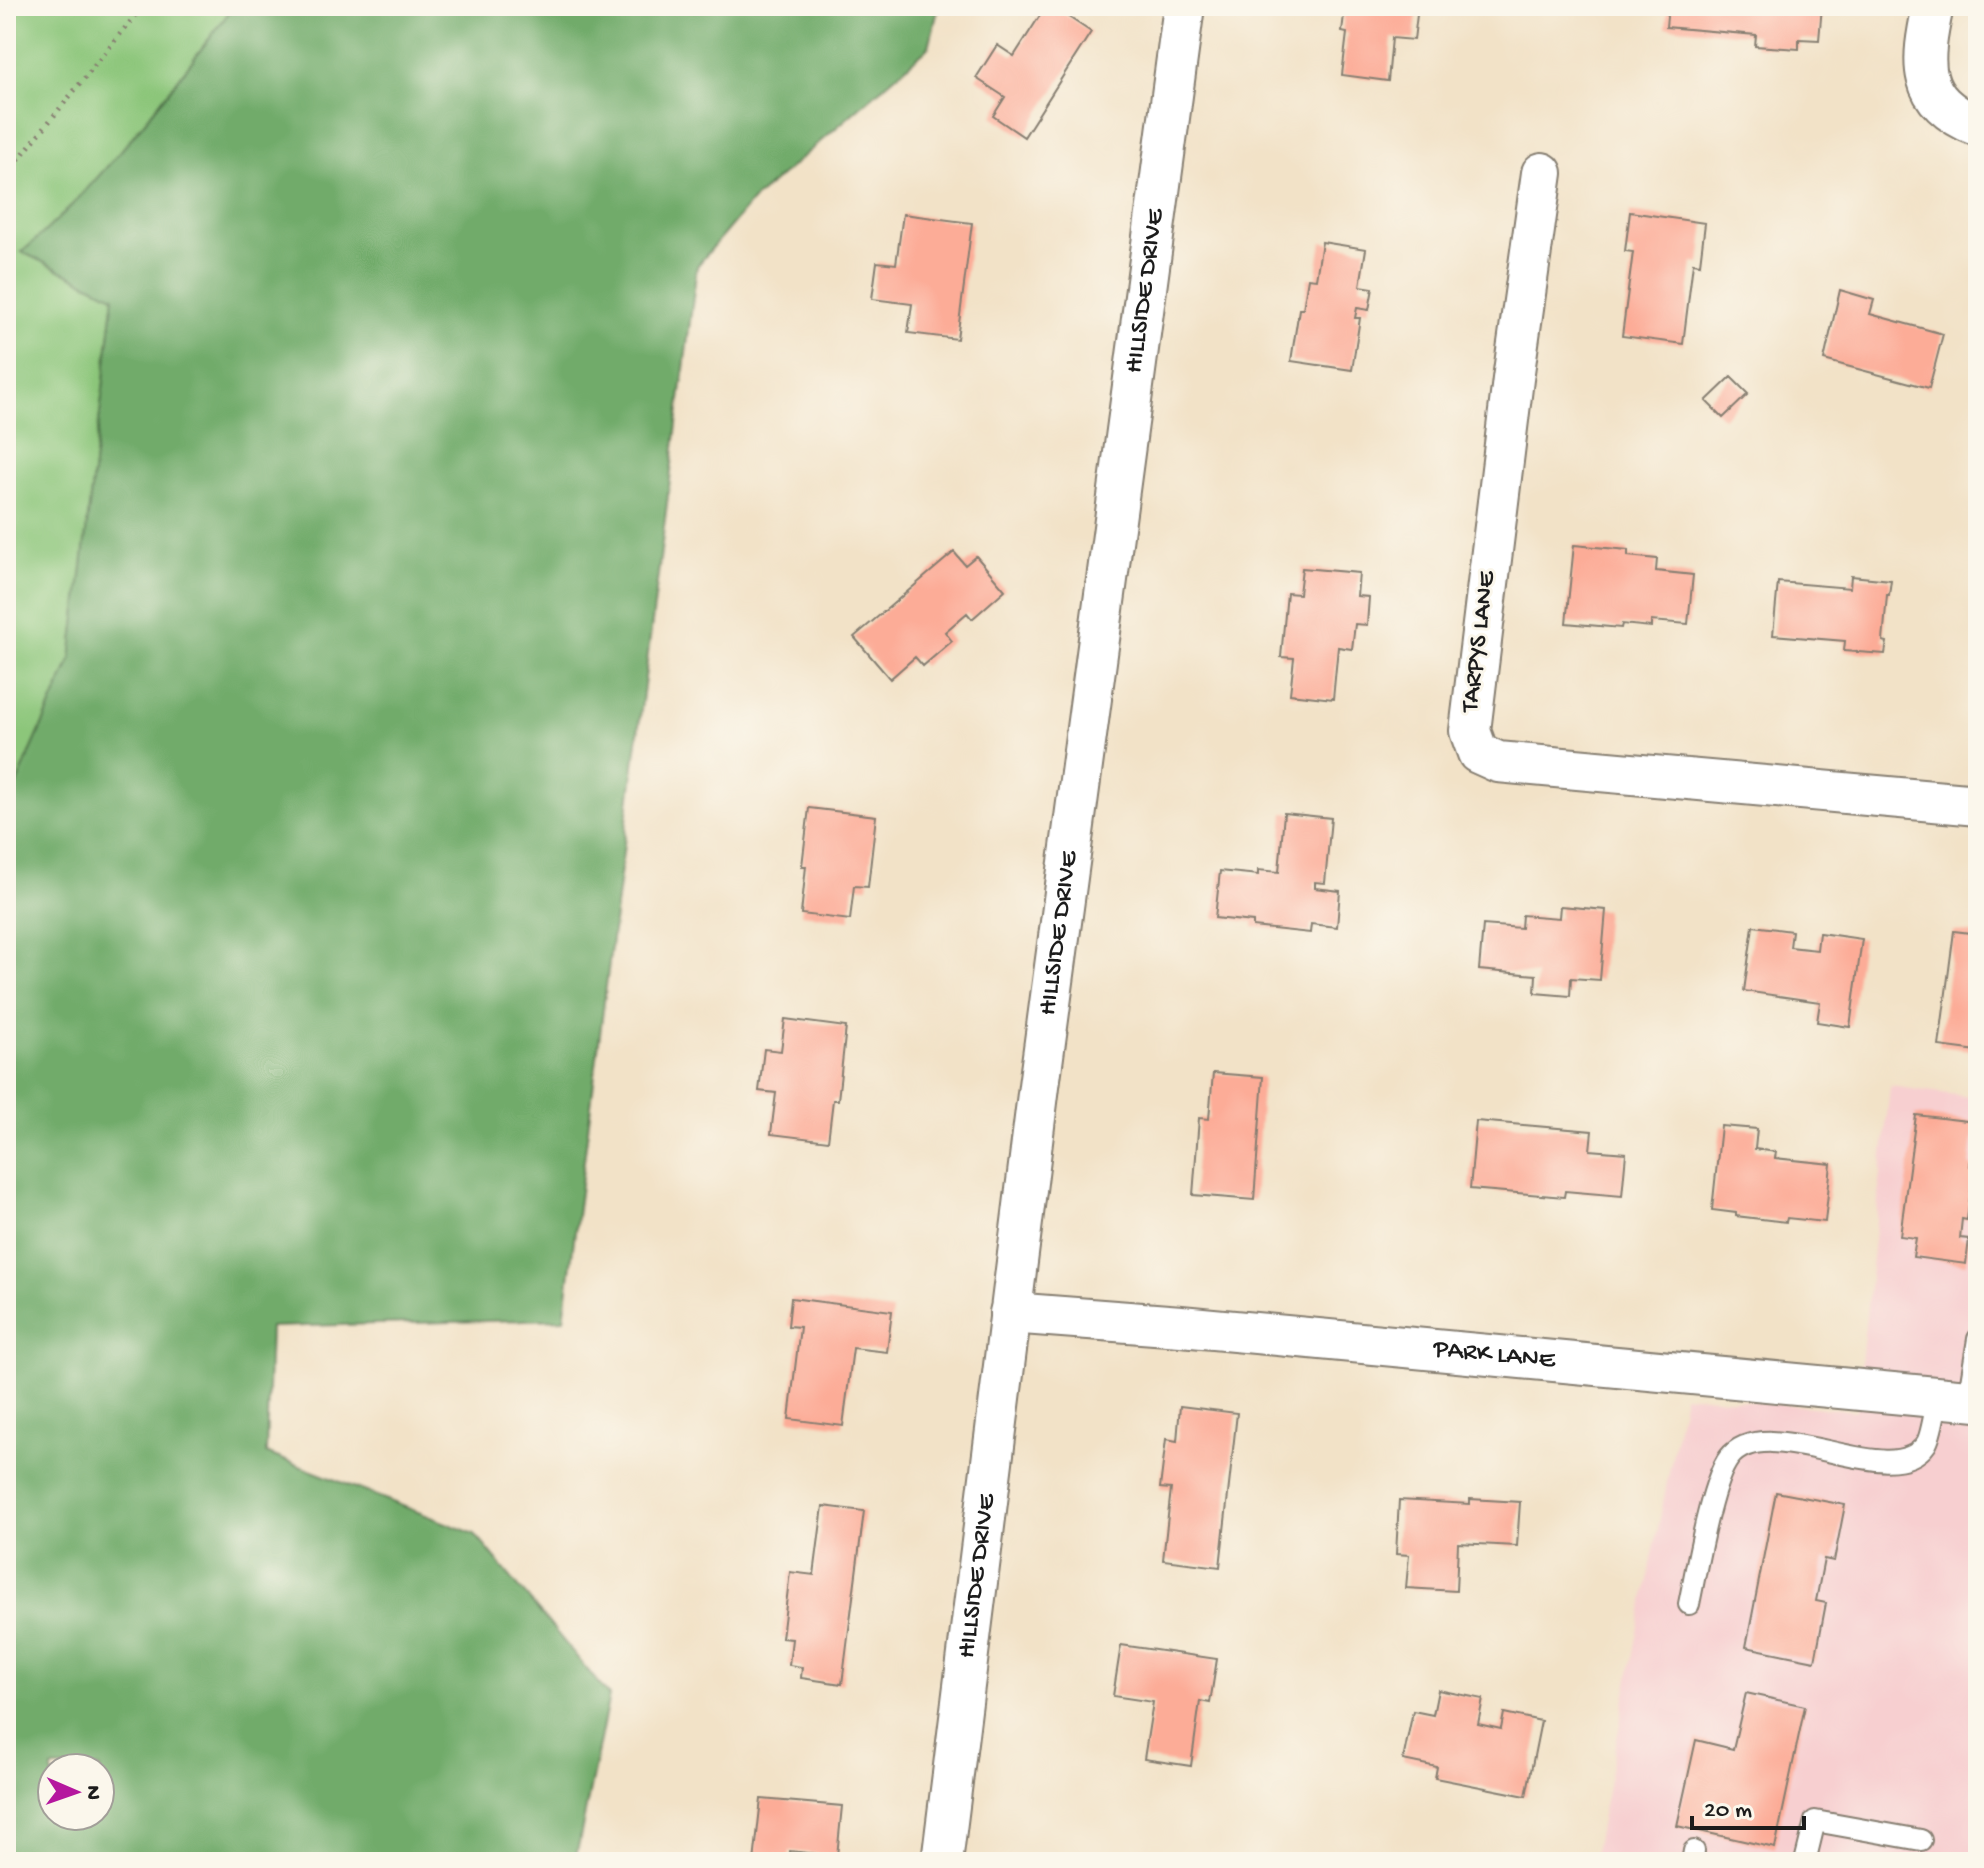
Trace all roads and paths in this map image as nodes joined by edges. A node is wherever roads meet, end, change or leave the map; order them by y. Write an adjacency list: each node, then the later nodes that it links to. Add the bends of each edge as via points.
1 (143, 6): 6 (path)
2 (1184, 6): 8 (street, HILLSIDE DRIVE)
3 (1933, 6): 4 (street, via 1924,70 1932,93 1941,106)
4 (1978, 126)
5 (1542, 173): 7 (street, TARPYS LANE, via 1470,731 1478,753 1498,762)
6 (6, 180)
7 (1978, 805)
8 (1010, 1313): 10 (street, PARK LANE); 13 (street, HILLSIDE DRIVE)
9 (1978, 1339): 10 (lane)
10 (1961, 1399): 11 (lane, via 1911,1456 1867,1459 1775,1441 1751,1443 1731,1454 1713,1498)
11 (1689, 1604)
12 (1921, 1840): 14 (lane, via 1815,1821)
13 (946, 1861)
14 (1805, 1862)

